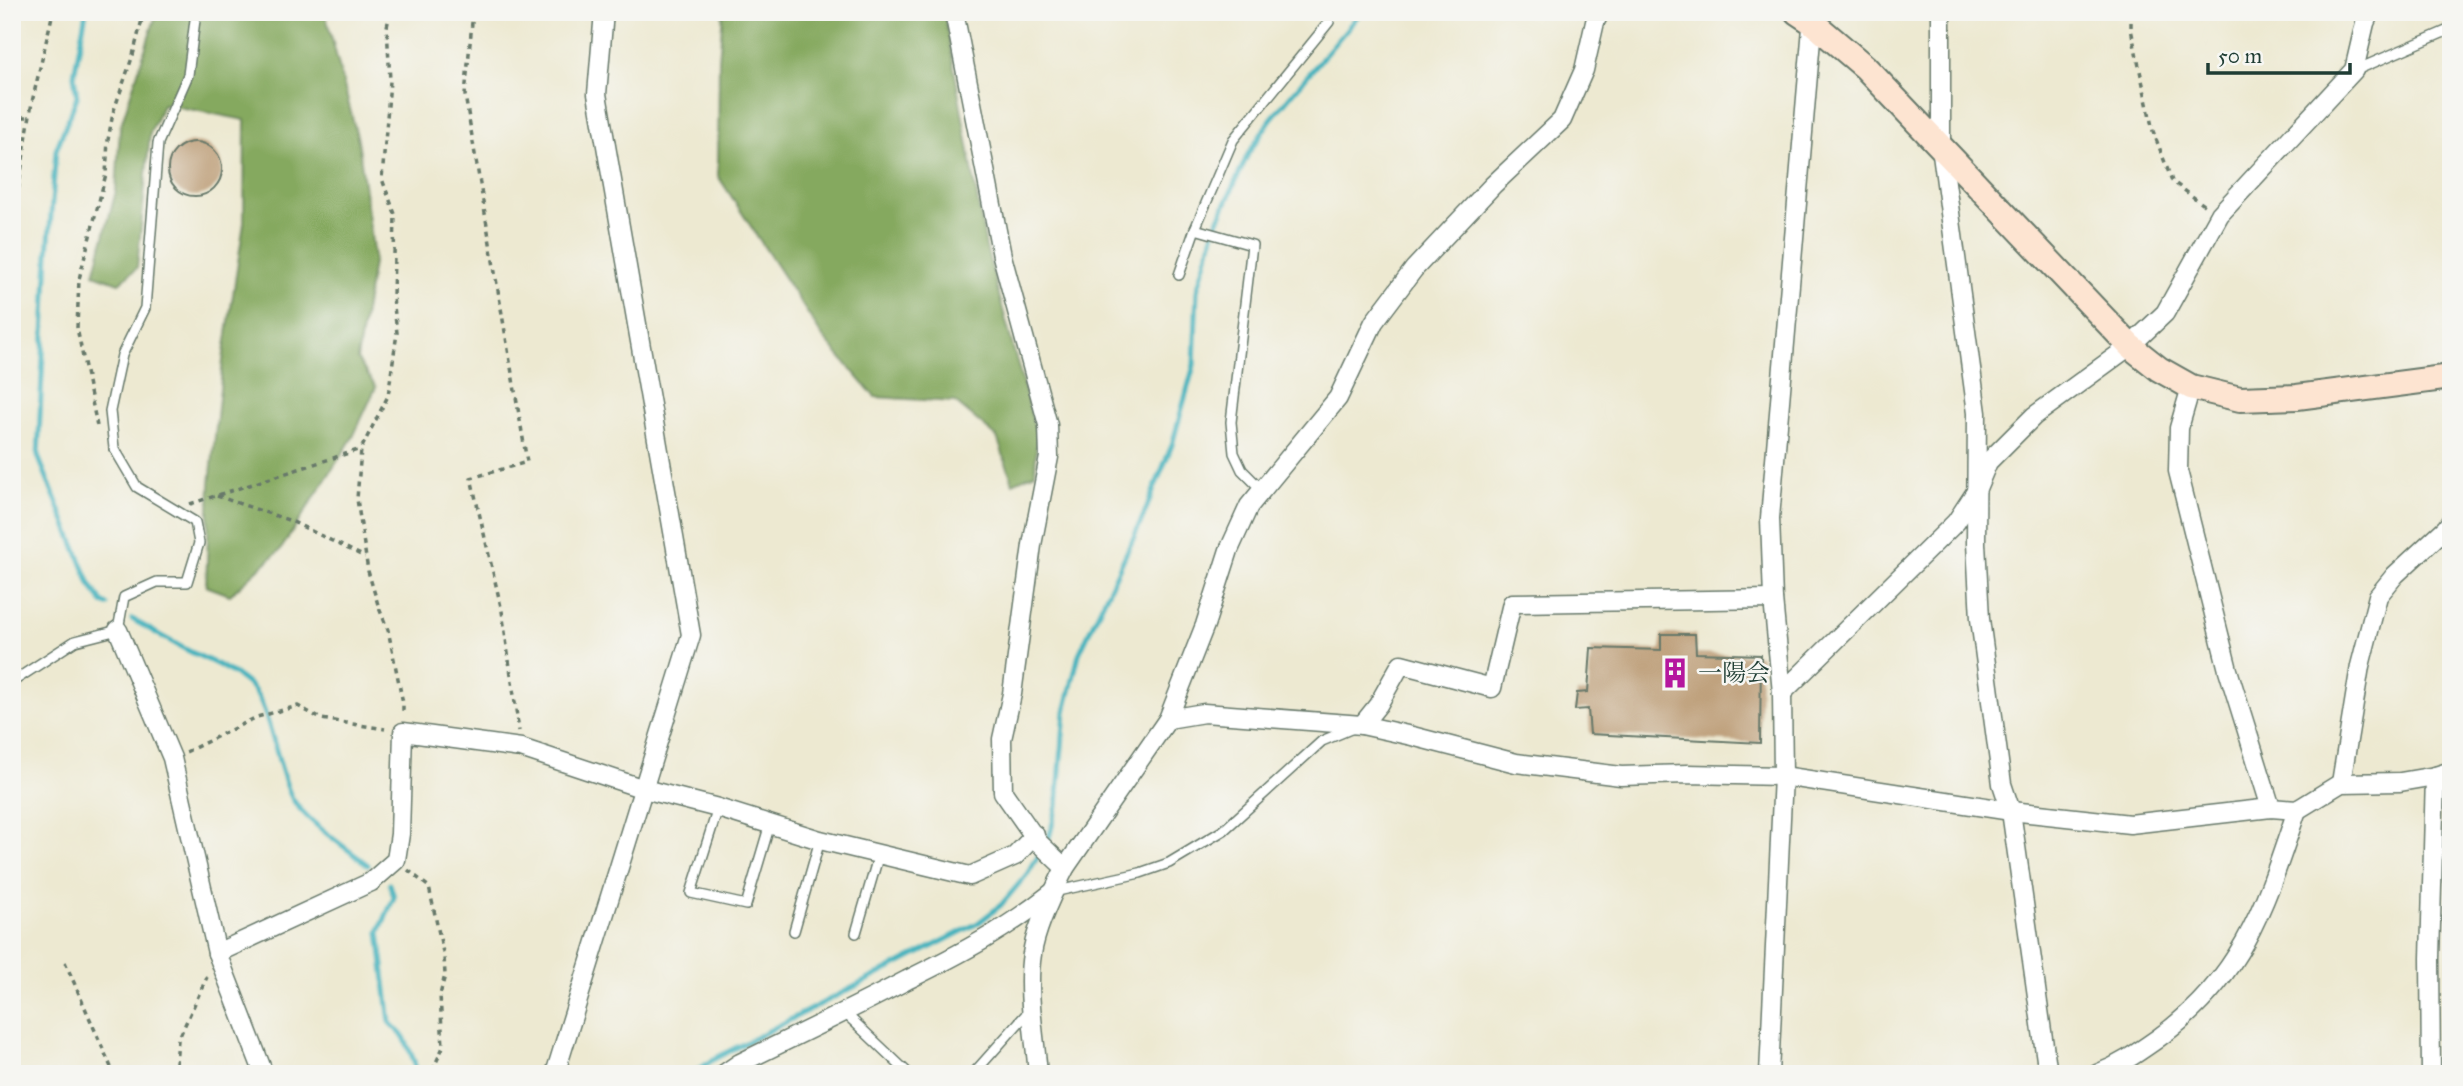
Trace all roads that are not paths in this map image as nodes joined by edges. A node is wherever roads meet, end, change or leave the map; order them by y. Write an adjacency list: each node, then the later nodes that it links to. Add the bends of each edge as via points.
1 (196, 12): 21 (lane, via 188,75 158,143 145,308 122,355 110,411 114,448 136,487 195,522 199,543 187,582 157,582 124,597)
2 (604, 12): 29 (street, via 597,94 691,635)
3 (954, 12): 35 (street, via 1002,256 1048,425 1049,457 1002,739 1003,792)
4 (1600, 12): 17 (street, via 1584,70 1562,120 1414,269 1374,322 1338,398)
5 (1941, 12): 11 (street)
6 (2370, 12): 10 (street)
7 (1807, 15): 11 (street); 20 (street, via 1770,518)
8 (1329, 22): 12 (lane, via 1233,140)
9 (2451, 29): 10 (lane)
10 (2354, 70): 14 (street, via 2220,214 2165,313)
11 (1941, 146): 14 (street); 18 (street, via 1977,413)
12 (1199, 230): 13 (lane); 17 (lane, via 1252,245 1231,422 1234,453 1242,471)
13 (1179, 275)
14 (2130, 346): 16 (street); 18 (street, via 2034,416 1988,462)
15 (2451, 377): 16 (street, via 2297,397 2240,399)
16 (2191, 387): 31 (street, via 2179,428 2178,471 2228,670)
17 (1262, 490): 24 (street, via 1249,506 1229,550)
18 (1975, 494): 23 (street, via 1956,522); 33 (street, via 1980,619 2002,783)
19 (2451, 521): 28 (street, via 2378,596 2360,666)
20 (1773, 599): 23 (street); 25 (street, via 1512,603 1492,688 1401,664)
21 (118, 630): 22 (lane, via 75,641); 42 (street, via 172,758)
22 (12, 682)
23 (1782, 693): 27 (street)
24 (1168, 719): 25 (street, via 1204,713); 38 (street)
25 (1362, 725): 27 (street, via 1516,764 1621,776); 39 (lane, via 1322,741 1224,830 1169,863)
26 (2443, 774): 28 (street, via 2400,782); 56 (street, via 2431,958)
27 (1783, 776): 33 (street); 53 (street)
28 (2341, 783): 32 (street)
29 (644, 789): 30 (street); 42 (street, via 521,748 403,732 396,860 371,882); 48 (street)
30 (719, 808): 34 (street); 34 (lane, via 691,893 746,905)
31 (2271, 808): 32 (street); 33 (street, via 2130,824)
32 (2297, 810): 46 (street, via 2267,898 2238,957 2192,1012)
33 (2011, 811): 54 (street)
34 (770, 824): 36 (street)
35 (1036, 839): 37 (street, via 1015,856 970,876); 38 (street)
36 (820, 840): 37 (street); 40 (lane)
37 (879, 854): 41 (lane)
38 (1058, 862): 39 (street)
39 (1053, 892): 43 (street, via 1032,954); 44 (street, via 991,937)
40 (794, 930)
41 (856, 933)
42 (217, 953): 47 (street)
43 (1032, 1009): 51 (lane); 52 (street)
44 (845, 1013): 45 (street); 50 (lane)
45 (745, 1069): 49 (street)
46 (2121, 1069): 55 (street)
47 (264, 1074)
48 (555, 1074)
49 (724, 1074)
50 (909, 1074)
51 (973, 1074)
52 (1038, 1074)
53 (1769, 1074)
54 (2048, 1074)
55 (2097, 1074)
56 (2431, 1074)

